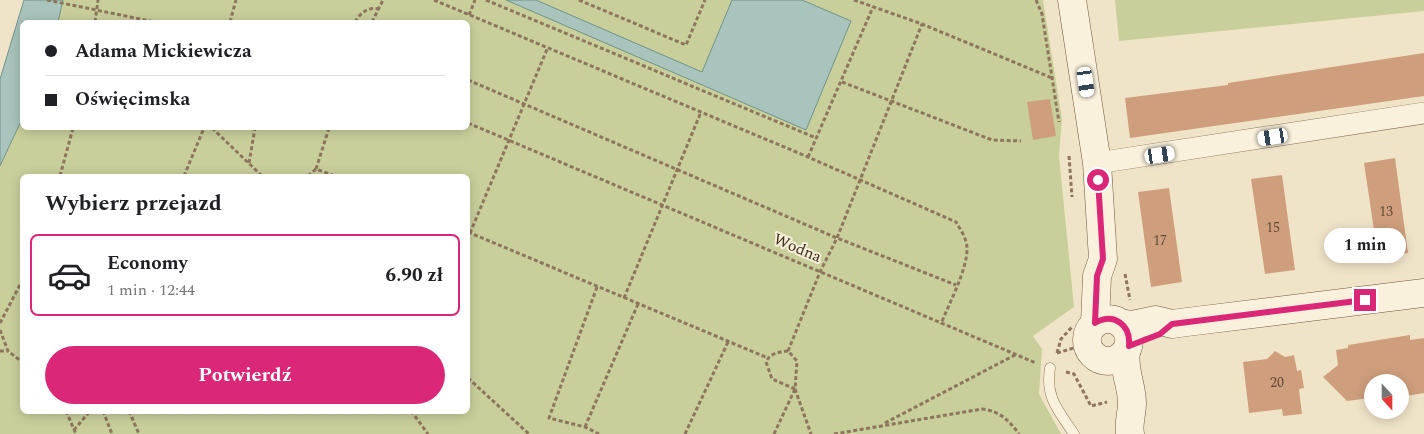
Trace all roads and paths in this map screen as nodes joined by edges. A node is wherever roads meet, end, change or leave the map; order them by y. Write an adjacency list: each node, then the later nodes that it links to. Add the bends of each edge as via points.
1 (47, 0): 15 (path)
2 (98, 0): 15 (path)
3 (236, 0): 19 (path)
4 (383, 0): 14 (path)
5 (434, 0): 16 (path)
6 (475, 0): 16 (path)
7 (486, 0): 38 (path)
8 (579, 0): 9 (path, via 686,45)
9 (705, 0)
10 (854, 0): 13 (path)
11 (1036, 0): 24 (path, via 1042,14)
12 (1072, 0): 44 (street)
13 (873, 6): 22 (path); 26 (path)
14 (379, 9): 20 (path, via 365,10); 21 (path)
15 (97, 10): 17 (path); 18 (path)
16 (469, 15): 23 (path)
17 (95, 20)
18 (145, 20)
19 (231, 20)
20 (357, 20)
21 (373, 20)
22 (922, 24): 24 (path); 27 (path)
23 (548, 48): 28 (path); 29 (path)
24 (1052, 78): 31 (path)
25 (470, 81): 28 (path)
26 (842, 82): 27 (path); 38 (path)
27 (891, 102): 40 (path, via 992,140); 52 (path)
28 (524, 105): 39 (path); 46 (path)
29 (701, 112): 42 (path); 46 (path)
30 (1424, 113): 44 (street)
31 (1059, 122)
32 (470, 124): 39 (path, Wodna)
33 (72, 130): 47 (path)
34 (203, 130): 48 (path)
35 (214, 130): 43 (path)
36 (255, 130): 43 (path)
37 (328, 130): 45 (path)
38 (816, 138): 42 (path)
39 (510, 141): 54 (path, Wodna); 55 (path)
40 (1021, 141)
41 (1070, 154): 53 (path)
42 (808, 157): 52 (path)
43 (248, 163): 49 (path)
44 (1097, 163): 58 (street)
45 (316, 169): 50 (path); 51 (path)
46 (678, 170): 54 (path); 57 (path)
47 (61, 174)
48 (185, 174)
49 (260, 174)
50 (310, 174)
51 (330, 174)
52 (858, 178): 57 (path); 61 (path, via 956,222 966,246 965,263)
53 (1073, 203)
54 (663, 206): 59 (path, Wodna); 64 (path)
55 (470, 230)
56 (470, 232): 62 (path)
57 (837, 238): 59 (path); 61 (path)
58 (1114, 263): 68 (path, via 1126,287); 68 (street, via 1097,276)
59 (820, 272): 67 (path, Wodna); 73 (path)
60 (20, 285): 66 (path)
61 (956, 285): 67 (path)
62 (597, 286): 64 (path); 89 (path, via 549,418)
63 (1424, 293): 68 (street, via 1172,324 1156,320)
64 (624, 298): 65 (path)
65 (638, 304): 70 (path); 89 (path)
66 (0, 323)
67 (941, 324): 75 (path, Wodna)
68 (1115, 328): 74 (path, via 1061,339); 77 (street, via 1114,360); 77 (street, via 1090,329 1087,341 1091,353); 90 (street, via 1132,403)
69 (0, 330): 71 (path)
70 (728, 342): 76 (path); 98 (path)
71 (8, 350): 72 (path); 78 (path)
72 (0, 351)
73 (788, 351): 76 (path, via 776,352); 81 (path, via 797,360)
74 (1057, 352)
75 (1015, 355): 79 (path, Wodna); 88 (path)
76 (768, 358): 81 (path, via 766,362 772,379)
77 (1098, 358): 82 (street, via 1106,374)
78 (20, 360)
79 (1050, 368): 82 (path, Wodna, via 1074,374 1090,406); 103 (lane, via 1048,389)
80 (470, 380): 96 (path)
81 (795, 389): 99 (path); 100 (path)
82 (1112, 400): 90 (street)
83 (67, 414): 91 (path)
84 (87, 414): 91 (path)
85 (104, 414): 93 (path)
86 (129, 414): 94 (path)
87 (413, 414): 95 (path)
88 (881, 425): 101 (path); 102 (path, via 982,409 995,411)
89 (585, 427): 97 (path)
90 (1129, 429)
91 (74, 430): 92 (path)
92 (76, 434)
93 (112, 434)
94 (138, 434)
95 (428, 434)
96 (529, 434)
97 (599, 434)
98 (685, 434)
99 (774, 434)
100 (811, 434)
101 (834, 434)
102 (1019, 434)
103 (1074, 434)

